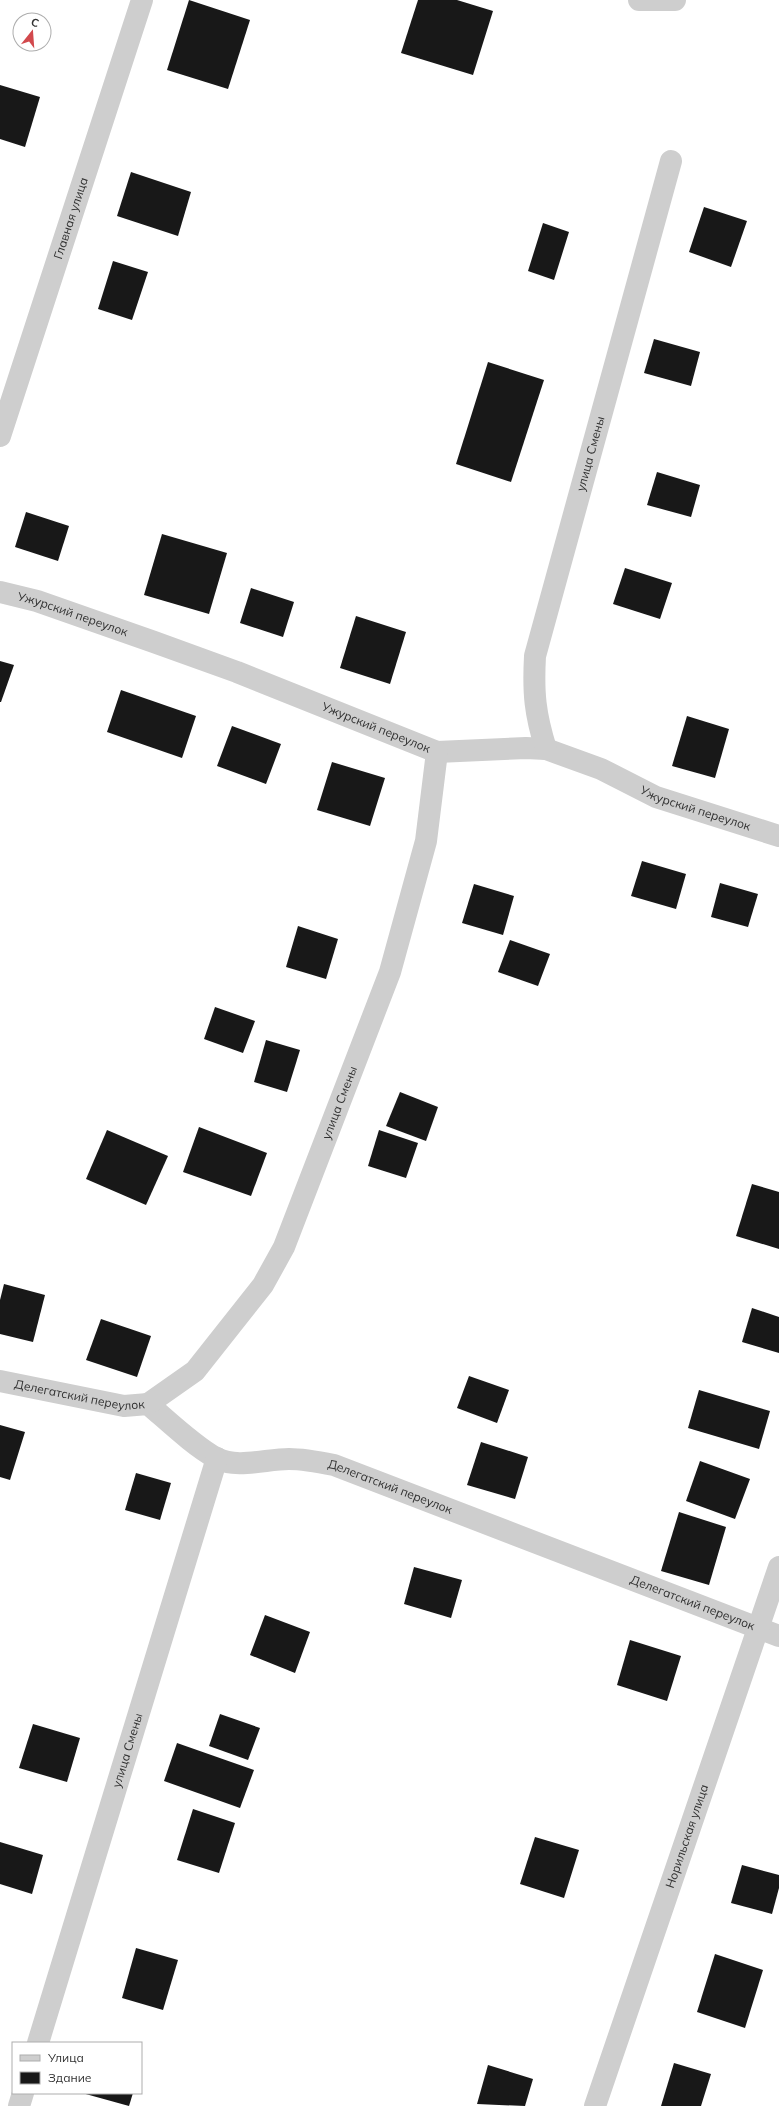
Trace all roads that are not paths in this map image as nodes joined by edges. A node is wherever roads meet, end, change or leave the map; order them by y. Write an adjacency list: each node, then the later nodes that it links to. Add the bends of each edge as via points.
1 (142, 0): 5 (street, Главная улица)
2 (639, 0): 3 (street)
3 (675, 0)
4 (671, 161): 7 (street, улица Смены, via 535,656 533,685 537,719)
5 (0, 436)
6 (0, 592): 8 (street, Ужурский переулок, via 37,602 237,672)
7 (546, 749): 8 (street, Ужурский переулок); 9 (street, Ужурский переулок, via 600,769 656,797)
8 (437, 752): 11 (street, улица Смены, via 426,841 390,972 284,1247 263,1285 194,1371)
9 (779, 836)
10 (0, 1381): 11 (street, Делегатский переулок, via 124,1406)
11 (148, 1404): 12 (street, Делегатский переулок)
12 (217, 1458): 14 (street, Делегатский переулок, via 252,1463 288,1459 308,1460 334,1465); 16 (street, улица Смены)
13 (779, 1567): 14 (street, Норильская улица)
14 (758, 1628): 15 (street, Делегатский переулок); 19 (street, Норильская улица)
15 (779, 1636)
16 (38, 2042)
17 (23, 2094): 18 (street)
18 (19, 2106)
19 (595, 2106)

